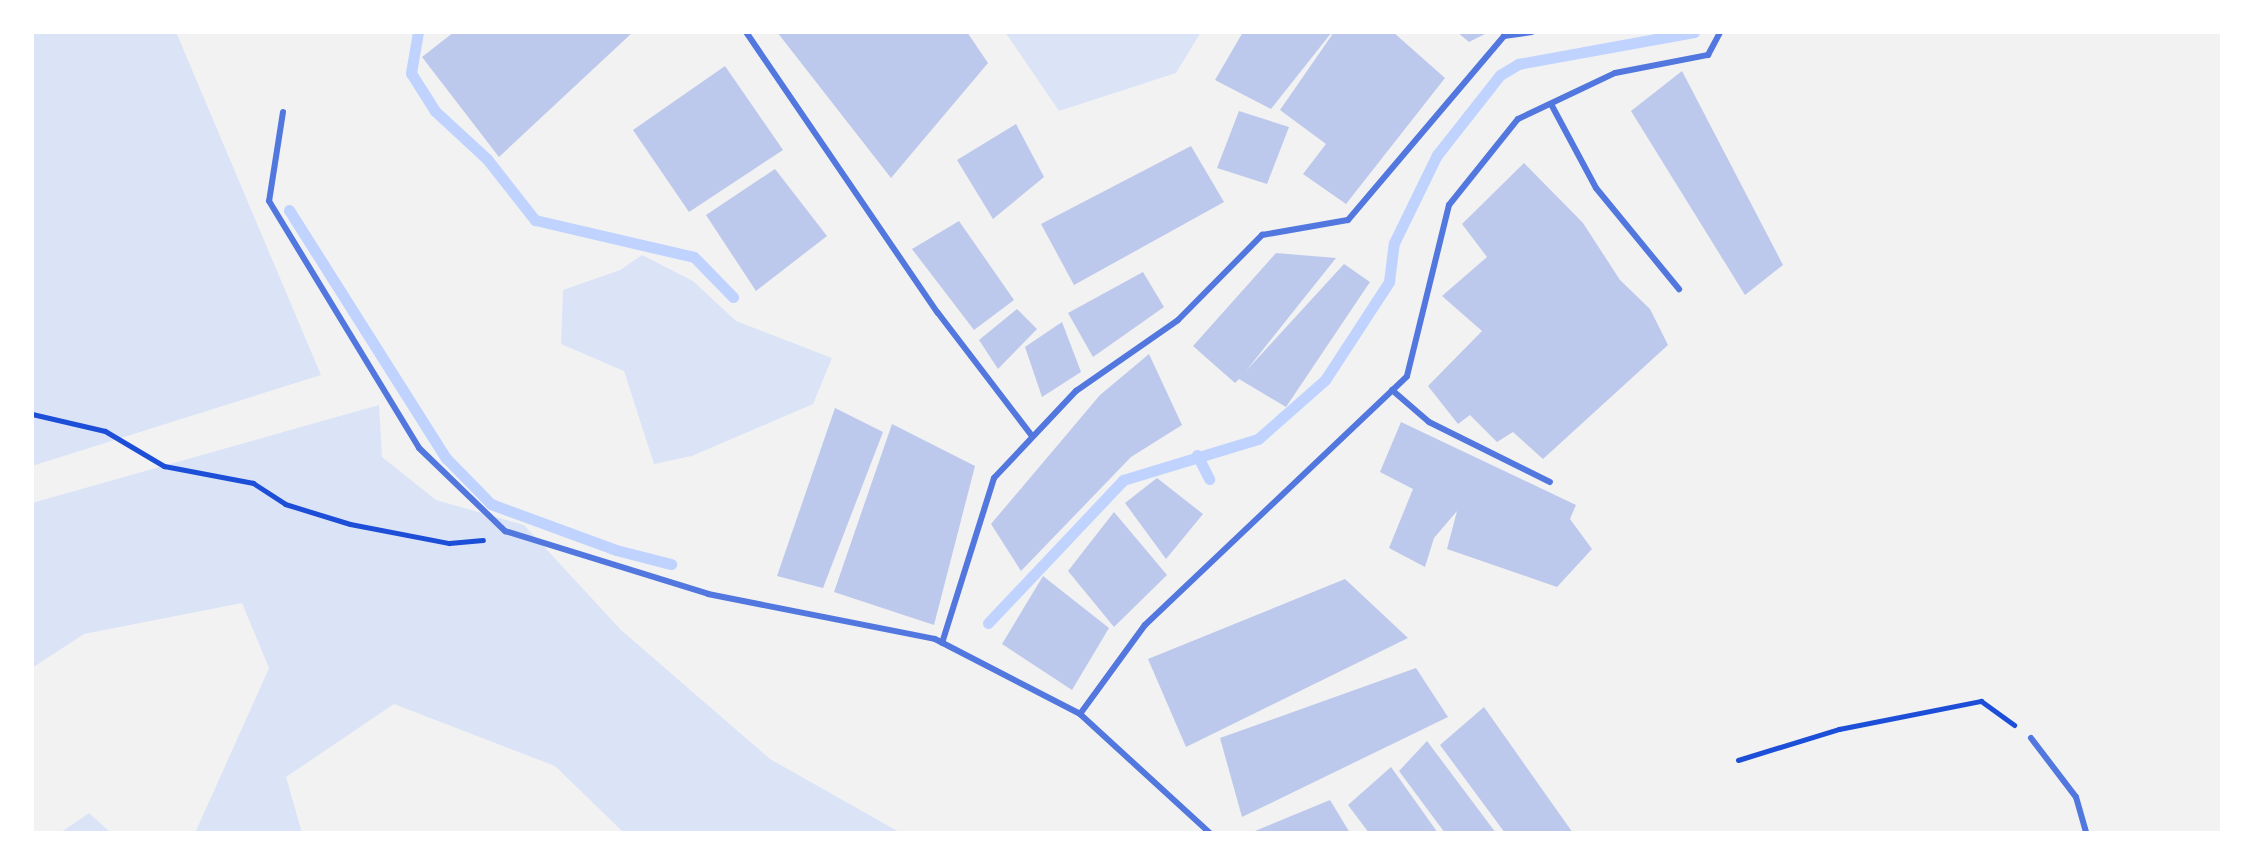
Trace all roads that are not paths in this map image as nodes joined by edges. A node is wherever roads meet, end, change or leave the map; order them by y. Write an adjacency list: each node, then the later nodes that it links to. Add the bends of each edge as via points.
1 (746, 32): 8 (lane, via 938,313)
2 (1532, 32): 8 (lane, via 1504,36 1348,220 1262,235 1178,320 1076,391)
3 (1720, 32): 4 (lane, via 1709,52 1615,73)
4 (1551, 104): 6 (lane, via 1596,188); 7 (lane, via 1518,119 1449,205 1407,376)
5 (283, 112): 10 (lane, via 269,201 419,448 510,533 708,594)
6 (1679, 289)
7 (1392, 390): 9 (lane, via 1429,422); 11 (lane, via 1145,625)
8 (1032, 436): 10 (lane, via 994,478)
9 (1550, 482)
10 (942, 643): 11 (lane)
11 (1080, 714): 13 (lane)
12 (2031, 738): 14 (lane, via 2076,797)
13 (1210, 833)
14 (2086, 833)

